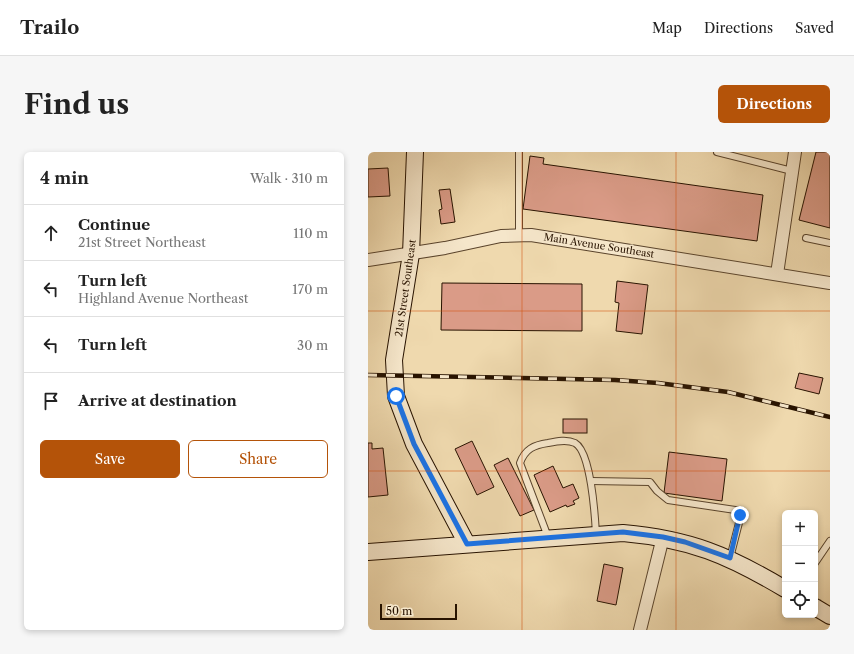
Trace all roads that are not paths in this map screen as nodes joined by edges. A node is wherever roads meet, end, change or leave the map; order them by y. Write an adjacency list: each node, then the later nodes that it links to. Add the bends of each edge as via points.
1 (415, 152): 9 (main road, 21st Street Southeast)
2 (519, 152): 6 (lane)
3 (717, 152): 5 (lane)
4 (795, 152): 5 (street)
5 (792, 170): 11 (street)
6 (519, 235): 9 (street, Main Avenue Southeast, via 501,236); 11 (street, Main Avenue Southeast)
7 (806, 238): 8 (lane)
8 (830, 243)
9 (411, 254): 10 (street, Main Avenue Southeast); 18 (main road, 21st Street Southeast, via 394,360 396,396 414,444)
10 (368, 260)
11 (777, 274): 12 (street, Main Avenue Southeast)
12 (830, 283)
13 (590, 481): 14 (lane); 15 (lane, via 584,456 576,444 567,440 535,446 523,455 520,463 525,480); 20 (lane, via 650,482 668,500 742,511)
14 (596, 534): 15 (main road); 16 (main road, via 623,532)
15 (548, 537): 18 (main road)
16 (663, 537): 20 (main road, via 706,548); 25 (street)
17 (830, 540): 21 (lane)
18 (467, 544): 19 (main road)
19 (368, 552)
20 (730, 558): 22 (main road)
21 (818, 558)
22 (782, 587)
23 (818, 609): 24 (main road)
24 (830, 616)
25 (640, 630)

